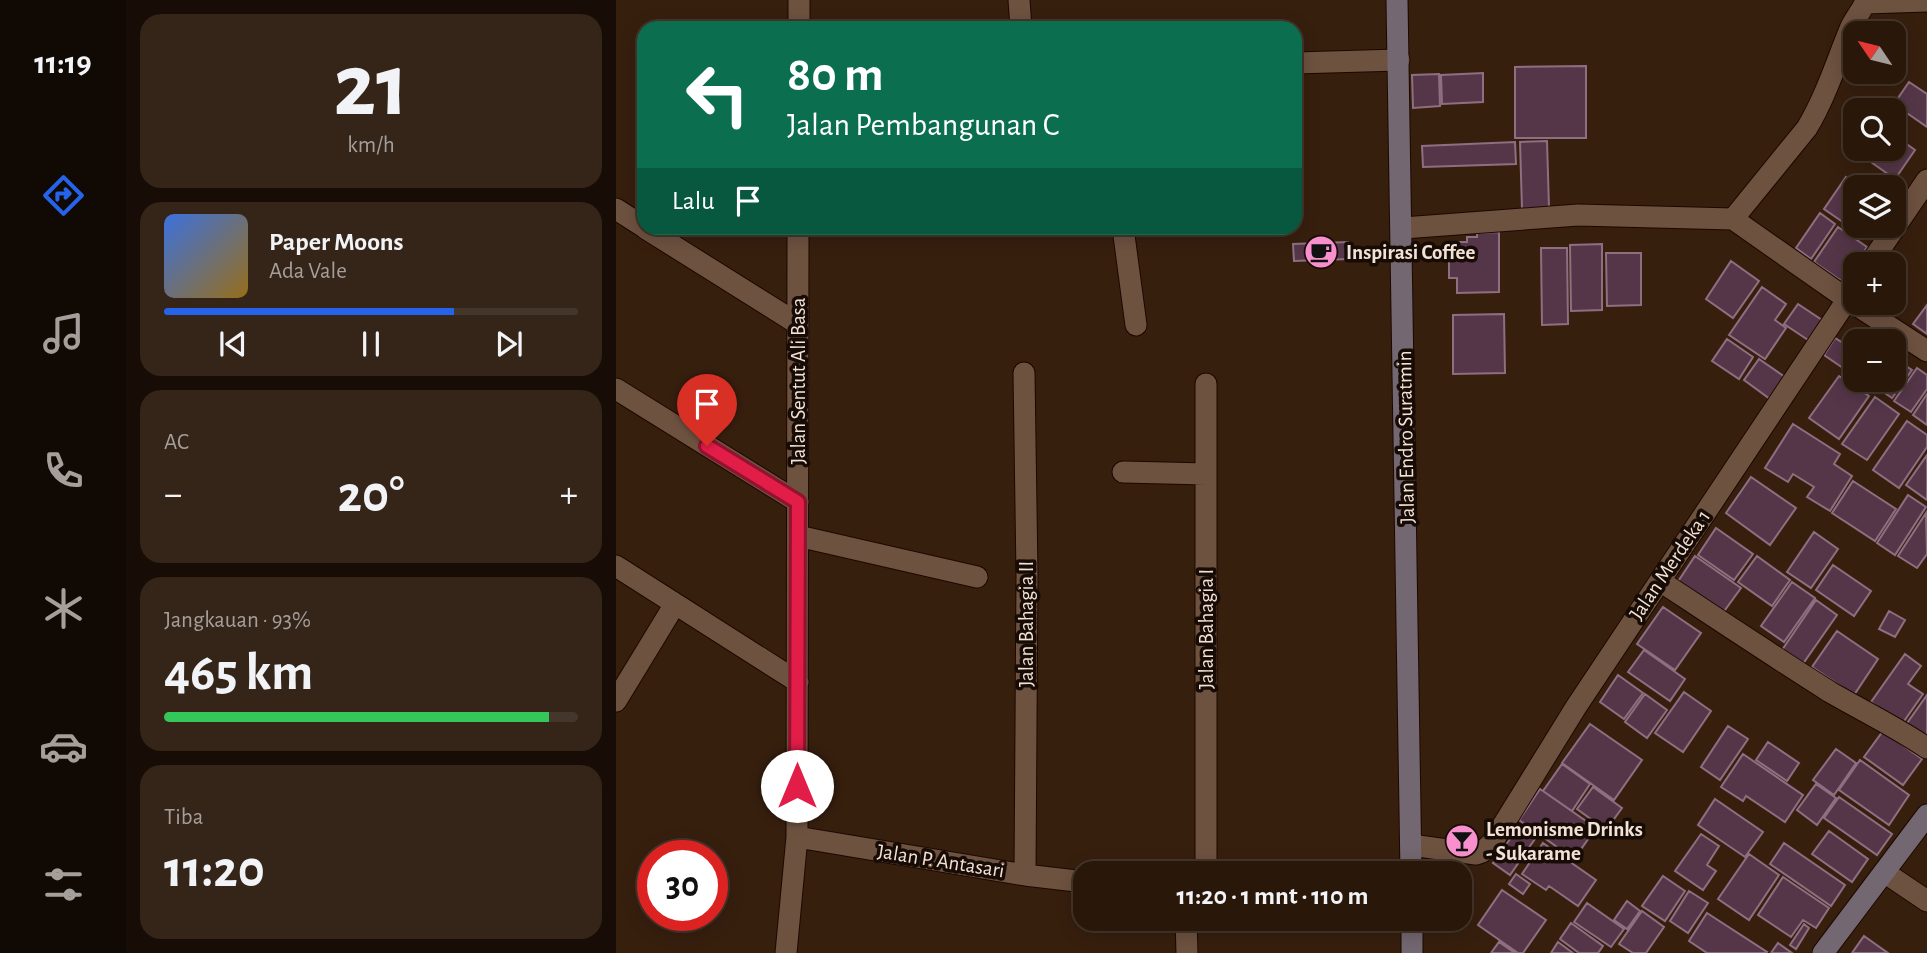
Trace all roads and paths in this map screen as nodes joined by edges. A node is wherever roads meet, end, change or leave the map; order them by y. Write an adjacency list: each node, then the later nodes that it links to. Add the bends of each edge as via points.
1 (799, 0): 6 (street)
2 (1019, 0): 7 (street)
3 (1397, 0): 8 (main road, Jalan Endro Suratmin)
4 (1866, 1): 5 (street); 12 (street, via 1817,112)
5 (1927, 1)
6 (799, 21)
7 (1020, 21)
8 (1399, 60): 9 (street); 14 (main road, Jalan Endro Suratmin)
9 (1302, 63)
10 (1927, 180): 18 (street)
11 (616, 209): 13 (street)
12 (1732, 219): 14 (street, via 1578,215); 19 (street)
13 (637, 222)
14 (1403, 228): 41 (main road, Jalan Endro Suratmin)
15 (657, 235): 22 (street)
16 (798, 235): 22 (street, Jalan Sentut Ali Basa)
17 (1125, 235): 23 (street)
18 (1878, 252)
19 (1843, 288)
20 (1843, 305): 34 (street, Jalan Merdeka 1)
21 (1880, 315): 24 (street)
22 (798, 324): 30 (street, Jalan Sentut Ali Basa)
23 (1136, 325)
24 (1927, 351)
25 (1024, 373): 45 (street, Jalan Bahagia II)
26 (1206, 384): 29 (street, Jalan Bahagia I)
27 (616, 389): 30 (street)
28 (1123, 472): 29 (street)
29 (1206, 474): 42 (street, Jalan Bahagia I)
30 (798, 502): 31 (street, Jalan Sentut Ali Basa)
31 (798, 536): 33 (street); 36 (street, Jalan Sentut Ali Basa)
32 (616, 566): 35 (street)
33 (977, 578)
34 (1660, 580): 38 (street, via 1813,681); 41 (street, Jalan Merdeka 1, via 1487,848 1470,853)
35 (675, 604): 36 (street); 37 (street)
36 (797, 682): 40 (street, Jalan Sentut Ali Basa)
37 (616, 701)
38 (1927, 748)
39 (1927, 815): 44 (main road)
40 (797, 837): 45 (street, Jalan P. Antasari); 50 (street, Jalan Sentut Ali Basa)
41 (1411, 845): 43 (main road, Jalan Endro Suratmin)
42 (1206, 861)
43 (1411, 861)
44 (1884, 872): 47 (street); 53 (main road)
45 (1025, 875): 46 (street, Jalan P. Antasari)
46 (1073, 881)
47 (1927, 901)
48 (1186, 931): 51 (street)
49 (1412, 931): 52 (main road)
50 (786, 953)
51 (1187, 953)
52 (1412, 953)
53 (1823, 953)

